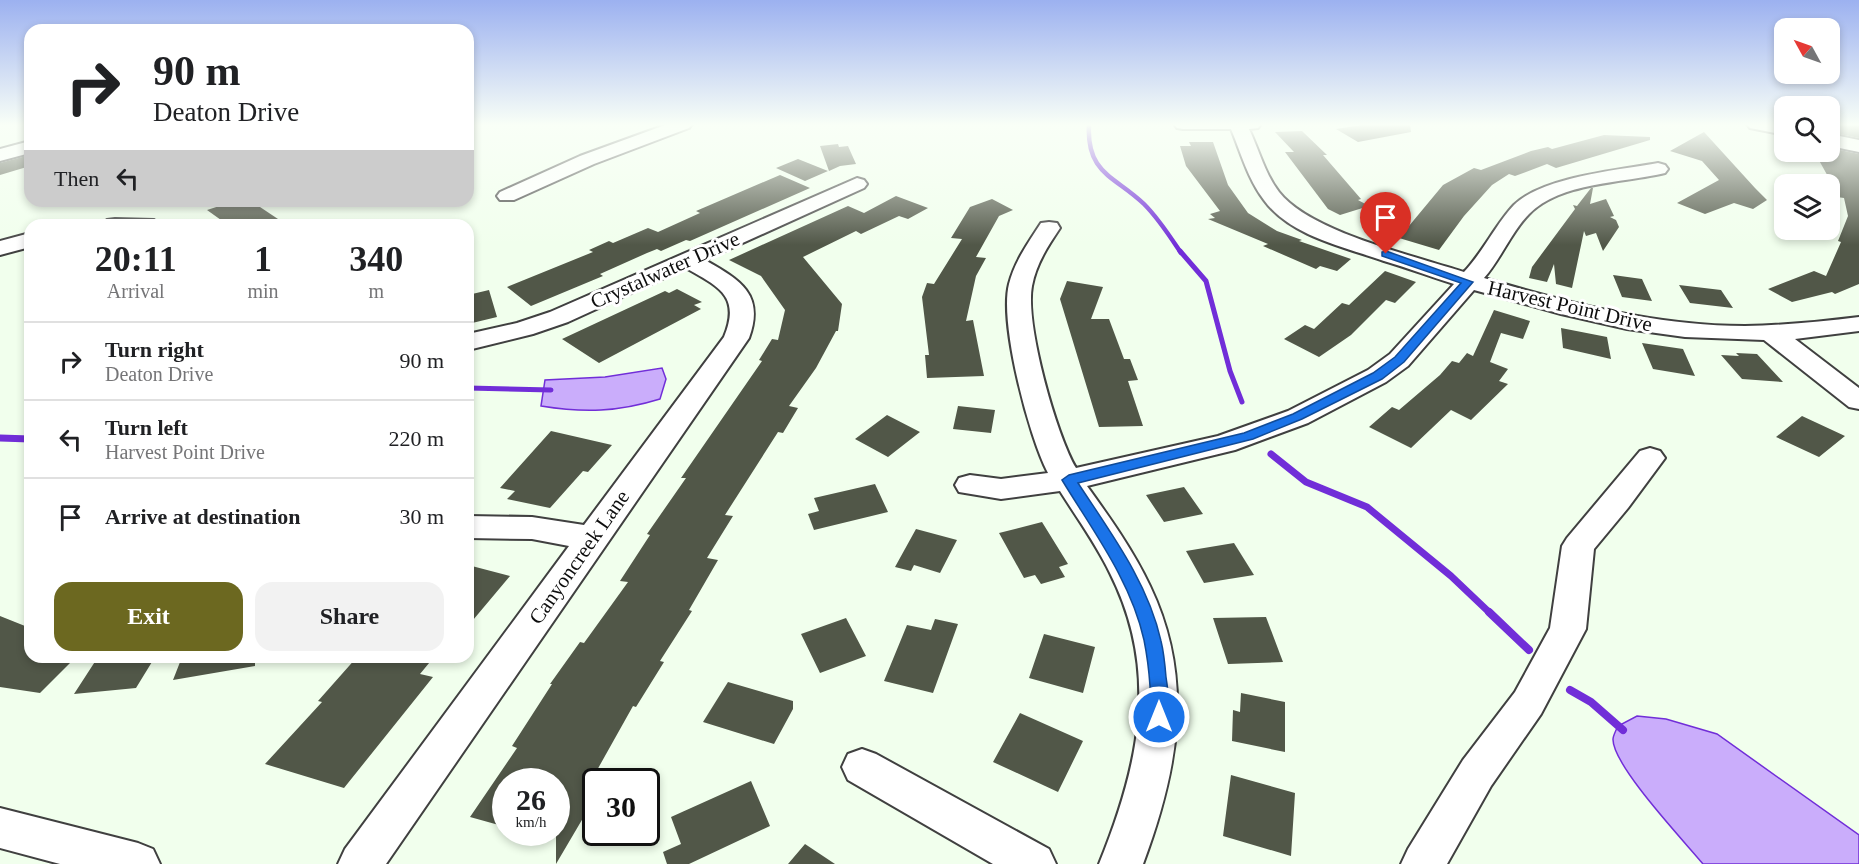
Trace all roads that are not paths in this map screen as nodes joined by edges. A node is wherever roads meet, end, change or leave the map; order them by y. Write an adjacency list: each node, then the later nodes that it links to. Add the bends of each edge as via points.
1 (577, 164): 5 (street)
2 (1255, 164): 10 (street, Harvest Point Drive, via 1270,195 1290,214 1315,228)
3 (1658, 169): 10 (street, via 1578,183 1538,197 1514,218)
4 (857, 184): 9 (street, Crystalwater Drive)
5 (507, 196)
6 (1049, 228): 16 (street, via 1027,265 1017,306 1045,432)
7 (24, 242): 8 (street)
8 (0, 248)
9 (687, 260): 13 (street, Crystalwater Drive, via 550,320); 19 (street, Canyoncreek Lane, via 739,296 744,315 741,328)
10 (1468, 282): 12 (street, Harvest Point Drive, via 1601,317 1692,330); 16 (street, via 1399,360 1350,391 1248,436)
11 (1859, 324): 12 (street, Harvest Point Drive)
12 (1771, 333): 14 (street)
13 (474, 341)
14 (1859, 401)
15 (1650, 458): 26 (street, via 1578,546 1568,629 1528,702 1477,773)
16 (1069, 480): 17 (street, via 1001,489); 25 (street, via 1127,573 1152,640 1157,675 1159,717 1154,759 1141,815)
17 (969, 485)
18 (474, 526): 19 (street, via 532,528)
19 (592, 538): 23 (street, Canyoncreek Lane)
20 (862, 767): 24 (street)
21 (0, 828): 22 (street)
22 (138, 864)
23 (360, 864)
24 (1034, 864)
25 (1121, 864)
26 (1423, 864)

